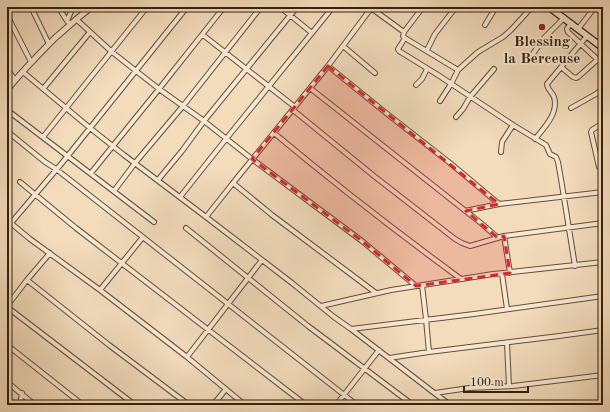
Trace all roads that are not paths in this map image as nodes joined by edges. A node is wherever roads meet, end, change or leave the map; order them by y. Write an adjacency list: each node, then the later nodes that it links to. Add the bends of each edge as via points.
1 (31, 7): 34 (street)
2 (58, 7): 24 (street)
3 (73, 7): 24 (street)
4 (92, 7): 23 (street)
5 (147, 7): 39 (street)
6 (187, 7): 51 (street)
7 (224, 7): 31 (street)
8 (261, 7): 40 (street)
9 (280, 7): 21 (street)
10 (297, 7): 21 (street)
11 (333, 7): 30 (street)
12 (423, 7): 29 (street)
13 (456, 7): 38 (street, via 435,34)
14 (496, 7): 26 (street)
15 (532, 7): 52 (street, via 503,37 478,52)
16 (549, 7): 22 (main road)
17 (595, 7): 19 (street); 27 (street)
18 (372, 8): 29 (street); 36 (street)
19 (603, 13)
20 (7, 15): 43 (street)
21 (291, 16): 30 (street); 49 (street)
22 (564, 18): 25 (main road); 42 (street, via 544,38)
23 (76, 19): 24 (street); 28 (street)
24 (69, 22): 34 (street)
25 (571, 23): 27 (main road); 35 (street, via 568,32)
26 (485, 25)
27 (578, 29): 32 (main road)
28 (90, 32): 39 (street); 60 (street)
29 (404, 32): 33 (street)
30 (312, 33): 58 (street)
31 (203, 35): 40 (street); 61 (street)
32 (587, 36): 35 (street); 37 (main road)
33 (405, 38): 38 (street); 50 (street, via 398,50)
34 (49, 44): 43 (street)
35 (580, 44): 41 (street); 46 (street)
36 (343, 46): 45 (street); 54 (street)
37 (603, 48)
38 (427, 50): 52 (street)
39 (112, 52): 51 (street); 67 (street)
40 (225, 52): 49 (street); 66 (street)
41 (598, 60): 44 (street); 46 (street, via 576,78)
42 (528, 61)
43 (31, 62): 53 (street)
44 (603, 64)
45 (328, 66): 59 (street); 97 (street)
46 (561, 67): 80 (street, via 546,86 555,102 553,113)
47 (494, 68): 64 (street)
48 (7, 69): 55 (street)
49 (247, 69): 58 (street); 72 (street)
50 (427, 69): 56 (street); 57 (street)
51 (137, 70): 61 (street); 75 (street)
52 (458, 70): 56 (street)
53 (23, 72): 55 (street); 60 (street)
54 (375, 73)
55 (14, 80): 63 (street)
56 (451, 84): 64 (street); 65 (street)
57 (416, 85)
58 (269, 86): 68 (street); 79 (street)
59 (310, 88): 68 (street); 98 (street)
60 (43, 89): 67 (street)
61 (159, 89): 66 (street); 81 (street)
62 (603, 89): 69 (street)
63 (7, 90)
64 (470, 97): 71 (street); 74 (street)
65 (440, 101)
66 (183, 106): 72 (street); 85 (street)
67 (66, 108): 75 (street); 78 (street)
68 (294, 108): 77 (street); 108 (street, via 374,176 455,239 470,246)
69 (571, 108)
70 (7, 110): 78 (street)
71 (456, 117)
72 (204, 122): 79 (street); 89 (street)
73 (603, 123): 86 (street, via 591,132)
74 (513, 125): 80 (street); 82 (street, via 502,142)
75 (90, 128): 81 (street); 83 (street)
76 (7, 132): 87 (street)
77 (274, 132): 84 (street); 117 (street, via 359,202)
78 (43, 137): 83 (street)
79 (226, 139): 84 (street); 95 (street)
80 (536, 139): 96 (street, via 546,145 550,154 558,160)
81 (113, 146): 85 (street); 88 (street)
82 (501, 152)
83 (67, 155): 87 (street); 88 (street)
84 (252, 159): 91 (street); 120 (street, via 362,241)
85 (135, 163): 89 (street); 92 (street)
86 (599, 167)
87 (56, 169): 94 (street); 107 (street)
88 (91, 173): 92 (street)
89 (158, 180): 95 (street)
90 (20, 182): 94 (street)
91 (233, 183): 99 (street); 122 (street)
92 (114, 191): 101 (street)
93 (603, 192): 96 (street)
94 (35, 195): 102 (street); 111 (street)
95 (180, 197): 99 (street)
96 (564, 197): 97 (street); 104 (street)
97 (499, 204): 98 (street)
98 (465, 211): 108 (street)
99 (206, 217): 110 (street)
100 (7, 220): 102 (street)
101 (154, 222)
102 (12, 223): 109 (street)
103 (603, 224): 104 (street)
104 (569, 227): 106 (street); 113 (street)
105 (186, 228): 116 (street)
106 (504, 236): 108 (street); 114 (street)
107 (143, 237): 111 (street); 124 (street)
108 (498, 238)
109 (50, 253): 118 (street); 121 (street)
110 (262, 260): 116 (street); 126 (street)
111 (122, 263): 121 (street); 130 (street)
112 (603, 263): 113 (street)
113 (575, 266): 114 (street)
114 (510, 273): 115 (street)
115 (502, 274): 117 (street); 127 (street)
116 (248, 278): 124 (street); 138 (street)
117 (460, 279): 119 (street)
118 (27, 280): 125 (street); 151 (street)
119 (422, 285): 120 (street); 128 (street)
120 (416, 286): 122 (street)
121 (100, 290): 136 (street)
122 (376, 293): 126 (street)
123 (603, 296): 127 (street)
124 (228, 304): 130 (street); 145 (street)
125 (7, 306): 150 (street)
126 (321, 306): 129 (street)
127 (507, 309): 128 (street)
128 (426, 319): 129 (street); 135 (street)
129 (350, 328): 134 (street)
130 (208, 330): 136 (street); 154 (street)
131 (603, 330): 132 (street)
132 (507, 342): 135 (street); 141 (street)
133 (7, 345): 149 (street)
134 (379, 350): 137 (street); 138 (street)
135 (429, 352): 137 (street)
136 (187, 357): 142 (street)
137 (389, 358): 143 (street)
138 (365, 369): 145 (street); 157 (street)
139 (603, 375): 141 (street)
140 (7, 382): 144 (street)
141 (509, 386): 143 (street)
142 (226, 389): 152 (street); 153 (street)
143 (435, 393): 146 (street)
144 (22, 394): 147 (street); 148 (street)
145 (344, 395): 155 (street); 156 (street)
146 (443, 400): 158 (street); 159 (street)
147 (20, 405)
148 (35, 405)
149 (83, 405)
150 (135, 405)
151 (189, 405)
152 (212, 405)
153 (245, 405)
154 (306, 405)
155 (336, 405)
156 (357, 405)
157 (413, 405)
158 (439, 405)
159 (450, 405)

